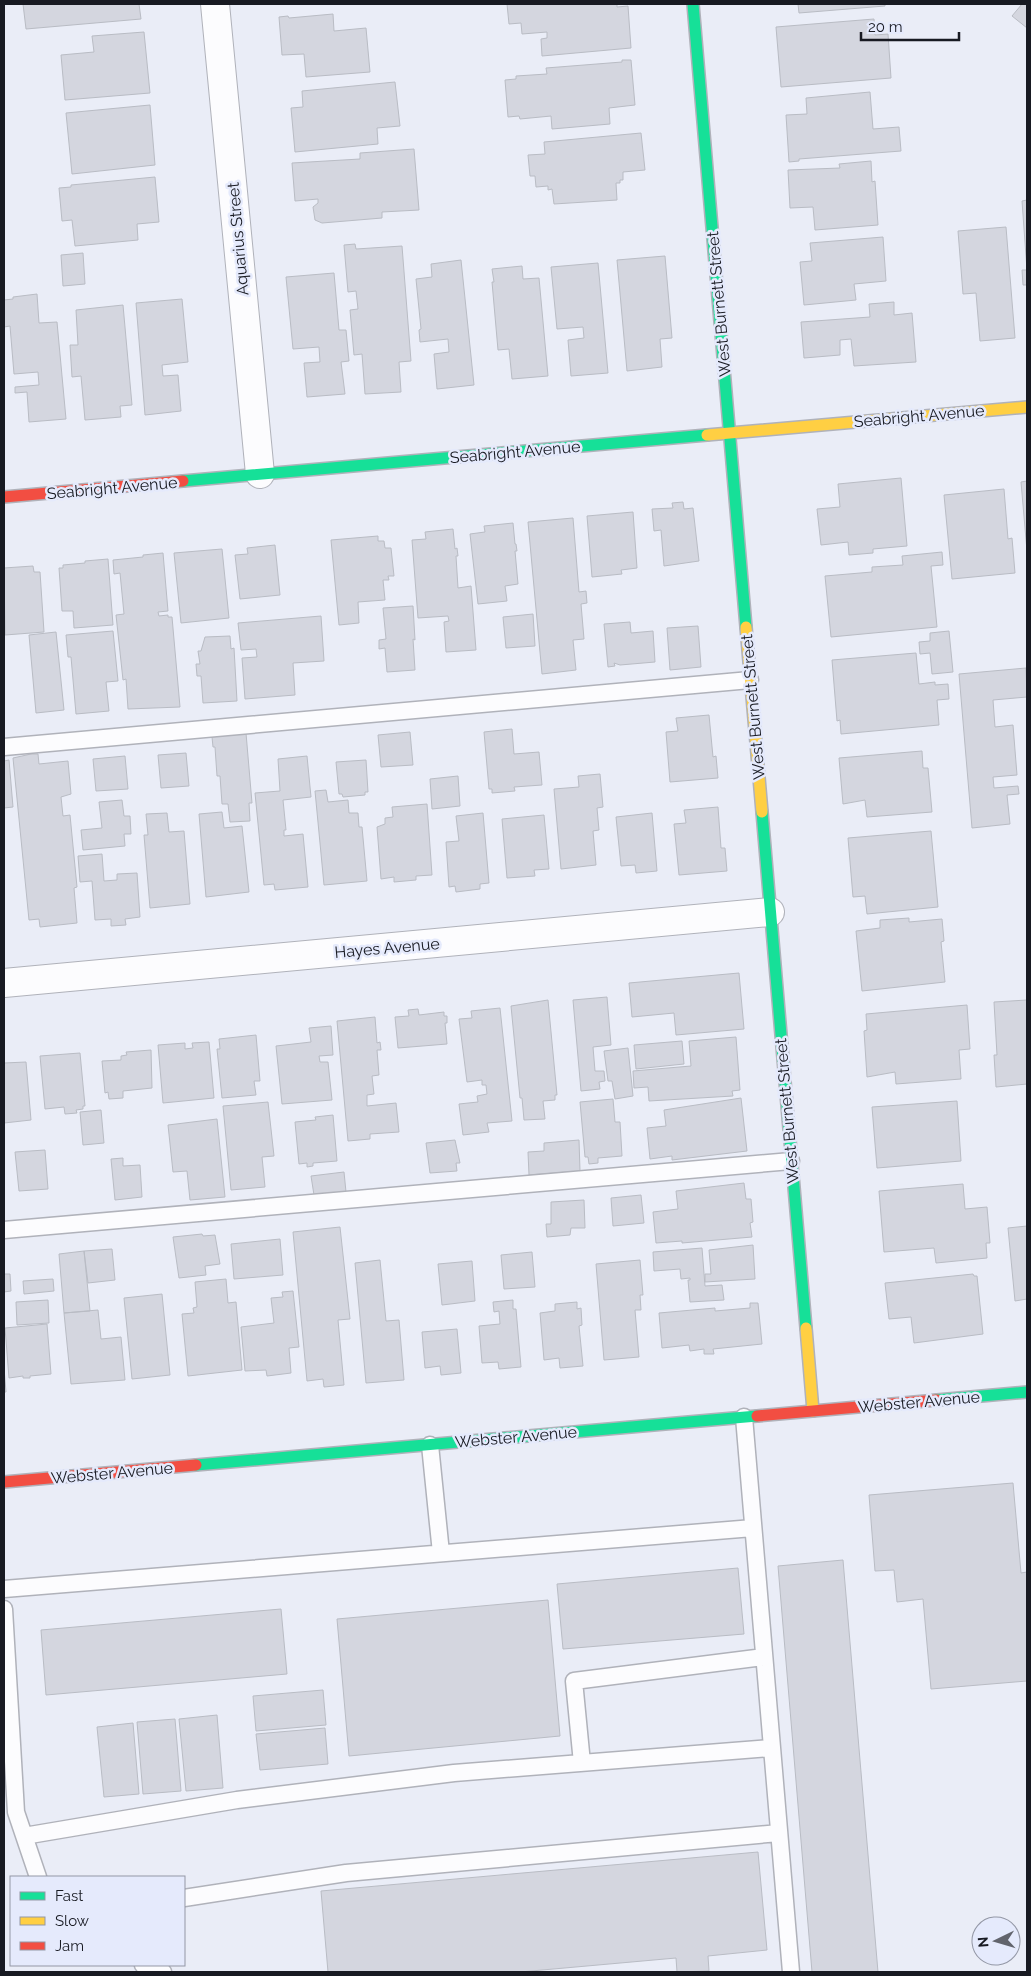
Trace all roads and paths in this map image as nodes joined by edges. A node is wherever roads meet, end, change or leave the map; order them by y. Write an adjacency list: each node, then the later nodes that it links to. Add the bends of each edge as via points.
1 (215, 4): 5 (street, Aquarius Street)
2 (693, 4): 4 (street, West Burnett Street)
3 (1027, 407): 4 (street, Seabright Avenue)
4 (730, 433): 5 (street, Seabright Avenue); 7 (street, West Burnett Street)
5 (260, 474): 6 (street, Seabright Avenue)
6 (4, 497)
7 (750, 680): 8 (lane); 9 (street, West Burnett Street)
8 (4, 747)
9 (770, 912): 10 (street, Hayes Avenue); 11 (street, West Burnett Street)
10 (4, 984)
11 (792, 1161): 12 (lane); 14 (street, West Burnett Street)
12 (4, 1230)
13 (1027, 1392): 14 (street, Webster Avenue)
14 (813, 1411): 15 (street, Webster Avenue)
15 (744, 1417): 16 (street, Webster Avenue); 18 (lane)
16 (430, 1445): 17 (street, Webster Avenue); 19 (lane)
17 (4, 1482)
18 (753, 1528): 19 (lane); 22 (lane)
19 (441, 1554): 20 (lane)
20 (4, 1589)
21 (4, 1609): 26 (lane, via 16,1812)
22 (764, 1658): 23 (lane); 24 (lane, via 574,1681)
23 (771, 1748): 24 (lane); 25 (lane)
24 (582, 1763): 26 (lane, via 454,1773 237,1800)
25 (779, 1833): 28 (lane, via 346,1873); 31 (lane)
26 (24, 1836): 27 (lane)
27 (38, 1876)
28 (185, 1898)
29 (146, 1966): 30 (lane)
30 (163, 1972)
31 (791, 1972)

